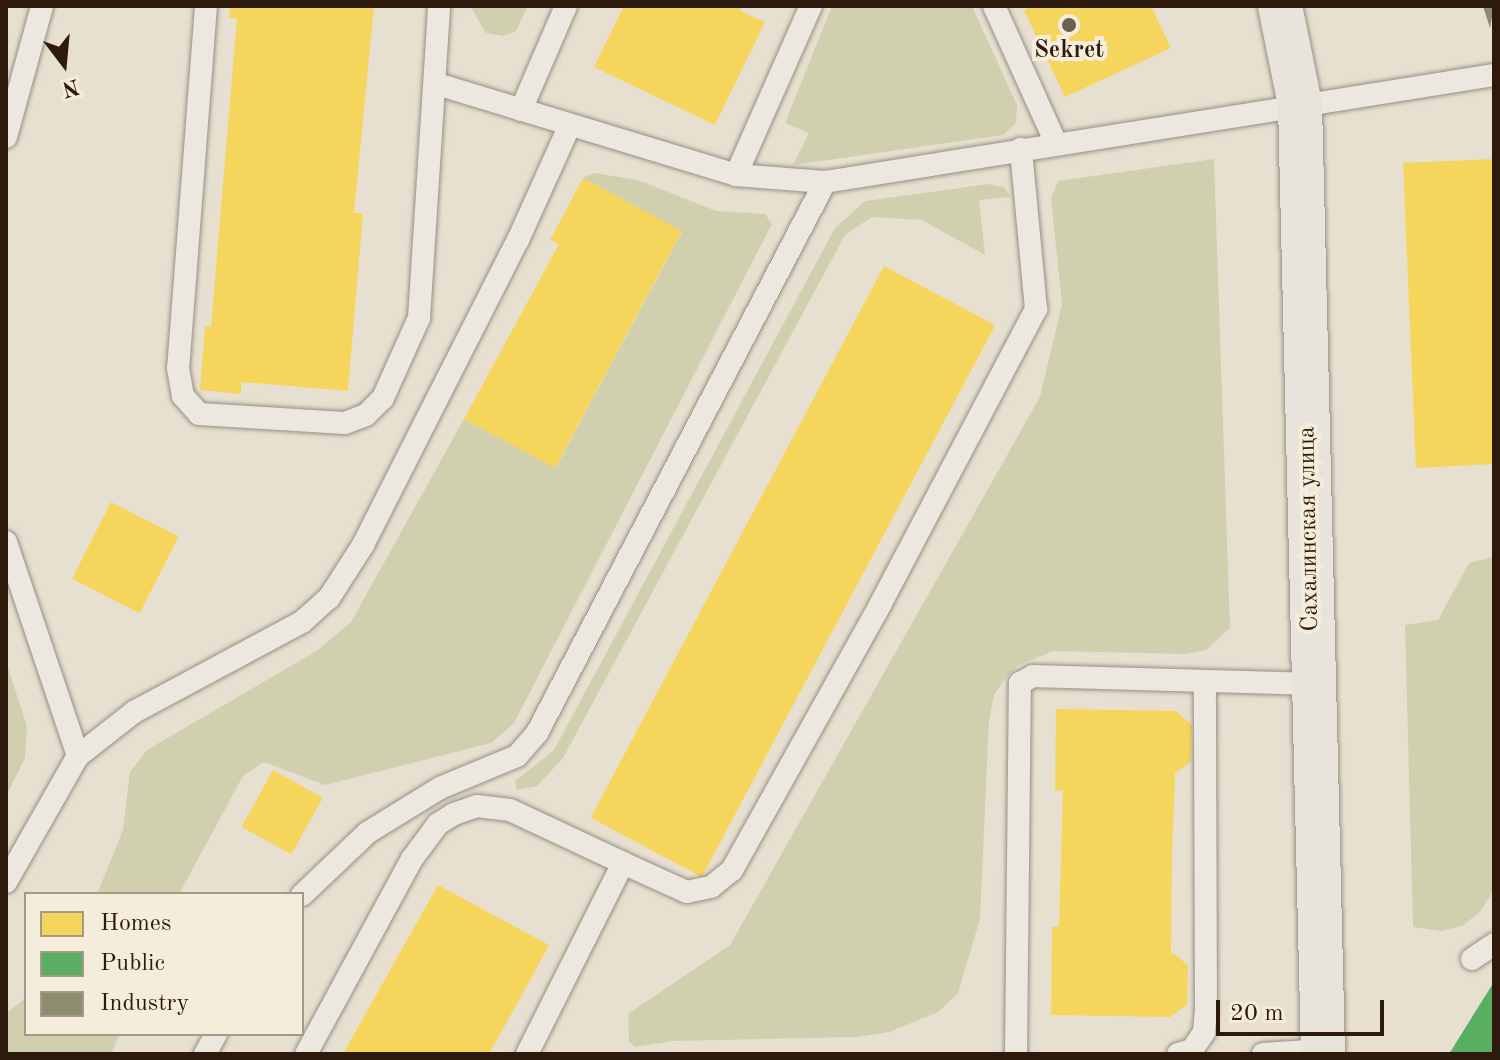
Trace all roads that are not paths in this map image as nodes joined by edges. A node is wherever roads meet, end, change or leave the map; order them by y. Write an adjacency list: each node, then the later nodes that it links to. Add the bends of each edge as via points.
1 (42, 6): 13 (lane)
2 (206, 6): 9 (lane, via 178,368 183,396 199,414 345,423 366,415 383,398 419,318)
3 (439, 6): 9 (lane)
4 (566, 6): 11 (lane)
5 (811, 6): 16 (lane)
6 (994, 6): 14 (lane)
7 (1280, 6): 10 (main road, Сахалинская улица)
8 (1494, 75): 10 (lane)
9 (437, 84): 11 (lane)
10 (1300, 104): 14 (lane); 20 (main road, Сахалинская улица)
11 (521, 110): 12 (lane)
12 (570, 125): 16 (lane); 21 (lane, via 518,240 363,545 329,598 302,622 134,712)
13 (6, 137)
14 (1056, 143): 15 (lane)
15 (1021, 149): 17 (lane); 22 (lane, via 1036,309 732,870 711,887 687,892)
16 (736, 175): 17 (lane)
17 (825, 182): 24 (lane, via 537,733 517,756 440,788 367,833)
18 (6, 542): 21 (lane)
19 (1205, 681): 20 (lane); 32 (lane, via 1033,676 1020,683); 33 (lane, via 1206,1009 1204,1032 1192,1050)
20 (1314, 684): 28 (main road, Сахалинская улица)
21 (78, 756): 23 (lane)
22 (623, 863): 30 (lane, via 510,810 477,806 454,814 438,824 412,859); 31 (lane)
23 (6, 882)
24 (304, 893)
25 (1494, 944): 26 (lane)
26 (1472, 959)
27 (215, 1036): 29 (lane)
28 (1323, 1052): 34 (lane)
29 (205, 1054)
30 (306, 1054)
31 (527, 1054)
32 (1016, 1054)
33 (1178, 1054)
34 (1263, 1054)

